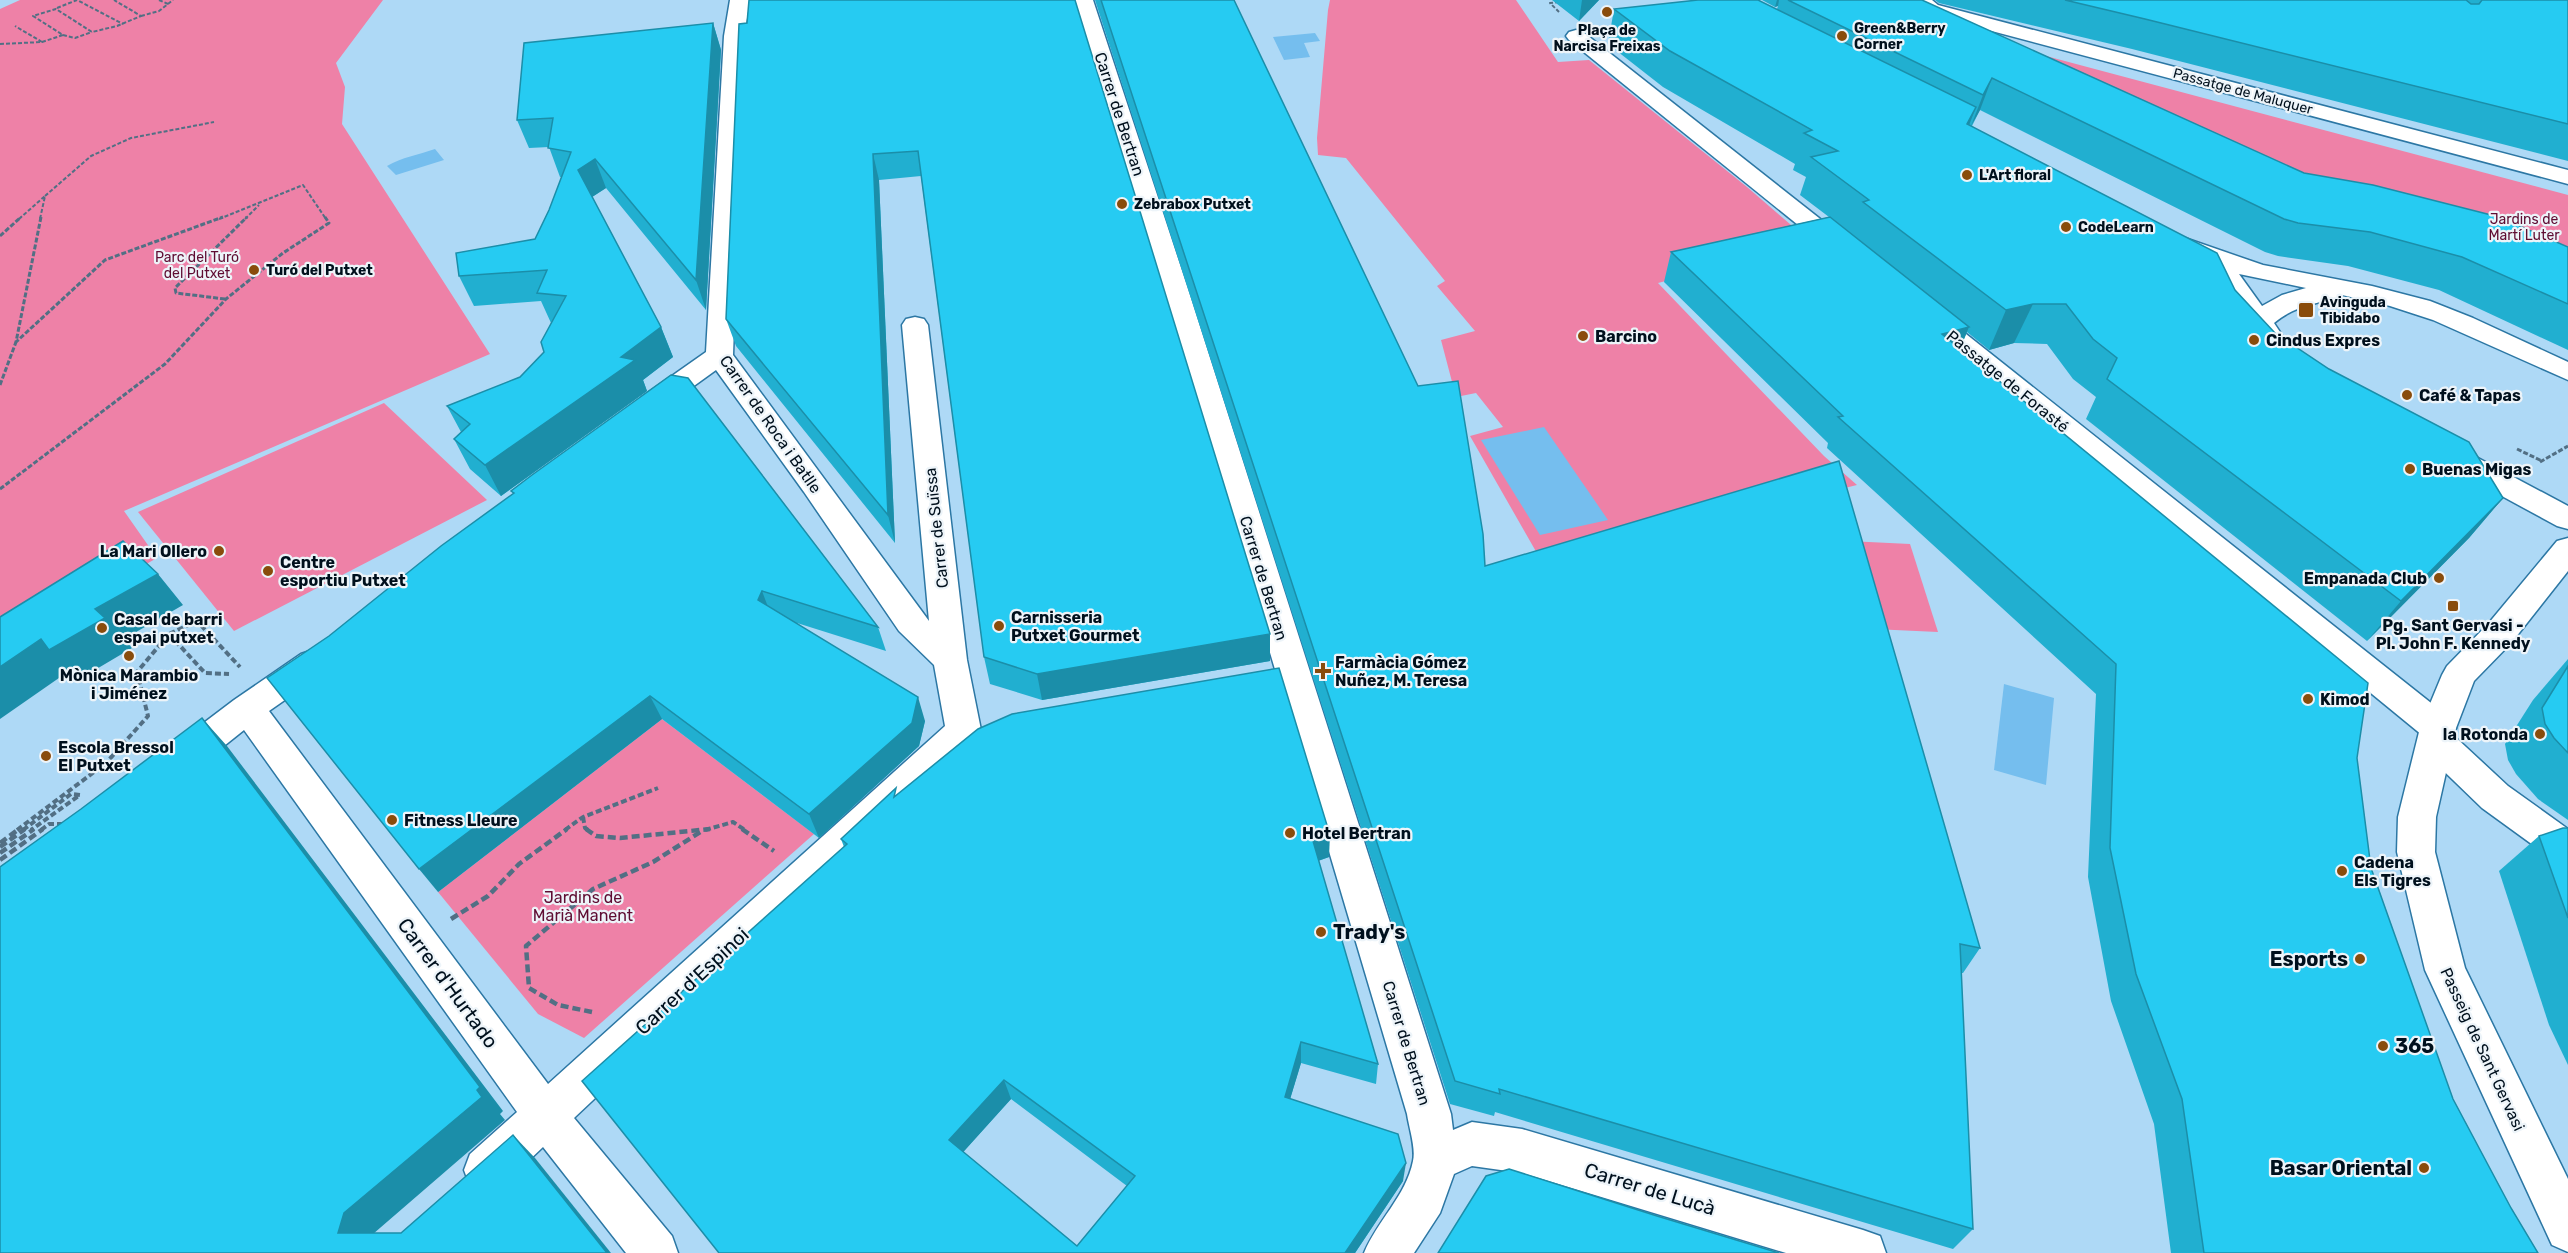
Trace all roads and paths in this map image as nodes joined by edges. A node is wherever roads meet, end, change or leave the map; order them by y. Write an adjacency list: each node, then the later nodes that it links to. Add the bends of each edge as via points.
1 (114, 0): 9 (path)
2 (159, 0): 7 (path)
3 (173, 0): 7 (path)
4 (740, 0): 32 (street, Carrer de Roca i Batlle, via 734,36)
5 (1083, 0): 64 (street, Carrer de Bertran, via 1176,292 1275,676 1429,1114)
6 (1913, 0): 18 (street, Passatge de Maluquer, via 1931,9)
7 (168, 4): 9 (path)
8 (56, 9): 10 (path, via 77,0); 12 (path); 14 (path, via 33,16)
9 (141, 16): 10 (path)
10 (123, 24): 12 (path)
11 (15, 26): 15 (path)
12 (92, 32): 14 (path, via 75,38)
13 (1607, 32): 24 (street, via 1576,36)
14 (63, 35): 15 (path)
15 (42, 42): 16 (path)
16 (0, 44)
17 (214, 122): 19 (path, via 130,138 91,156)
18 (2568, 177)
19 (45, 196): 22 (path); 30 (path)
20 (260, 204): 26 (path, via 175,288 176,293); 26 (path, via 303,185 328,223); 30 (path, via 105,260)
21 (2158, 233): 23 (street)
22 (0, 236)
23 (2206, 257): 25 (street, via 2246,269); 28 (street, via 2229,279)
24 (1866, 268)
25 (2356, 290): 28 (street, via 2286,301); 33 (street, via 2417,306)
26 (226, 299): 41 (path, via 165,364)
27 (1912, 305): 50 (street, Passatge de Forasté)
28 (2258, 323): 31 (street)
29 (915, 325): 46 (street, Carrer de Suïssa)
30 (16, 342): 34 (path)
31 (2287, 353)
32 (719, 355): 35 (street); 46 (street, Carrer de Roca i Batlle, via 911,623)
33 (2568, 372)
34 (0, 385)
35 (627, 422)
36 (2431, 445): 42 (street)
37 (2509, 445): 39 (path)
38 (2568, 446): 39 (path)
39 (2542, 461): 40 (path)
40 (2532, 468)
41 (0, 489)
42 (2568, 519)
43 (2568, 549): 50 (street, Passeig de Sant Gervasi, via 2500,633 2459,675)
44 (169, 634): 47 (path, via 197,621); 48 (path, via 205,673); 56 (path, via 137,672 148,716 106,763)
45 (333, 649): 48 (street)
46 (950, 660): 49 (street, Carrer de Suïssa)
47 (238, 663)
48 (241, 692): 51 (street); 63 (street, Carrer d'Hurtado, via 260,724)
49 (979, 727): 63 (street, Carrer d'Espinoi)
50 (2437, 734): 57 (street, Passatge de Forasté, via 2495,797); 66 (street, Passeig de Sant Gervasi, via 2417,817 2416,852 2445,970)
51 (158, 777)
52 (658, 788): 53 (path)
53 (583, 817): 55 (path, via 585,828 596,836 620,838); 61 (path, via 519,864 488,896)
54 (69, 824): 60 (path, via 49,824)
55 (702, 831): 59 (path, via 732,822); 62 (path, via 653,862 593,889 526,946 529,988 558,1005)
56 (0, 845): 58 (path, via 71,794 80,795)
57 (2568, 850)
58 (0, 854)
59 (777, 854)
60 (0, 860)
61 (444, 923)
62 (597, 1013)
63 (546, 1117): 65 (street, Carrer d'Espinoi); 67 (street, Carrer d'Hurtado)
64 (1437, 1159): 68 (street, via 1424,1197); 69 (street, Carrer de Lucà, via 1472,1144 1522,1151)
65 (460, 1193)
66 (2568, 1229)
67 (655, 1253)
68 (1387, 1253)
69 (1863, 1253)

